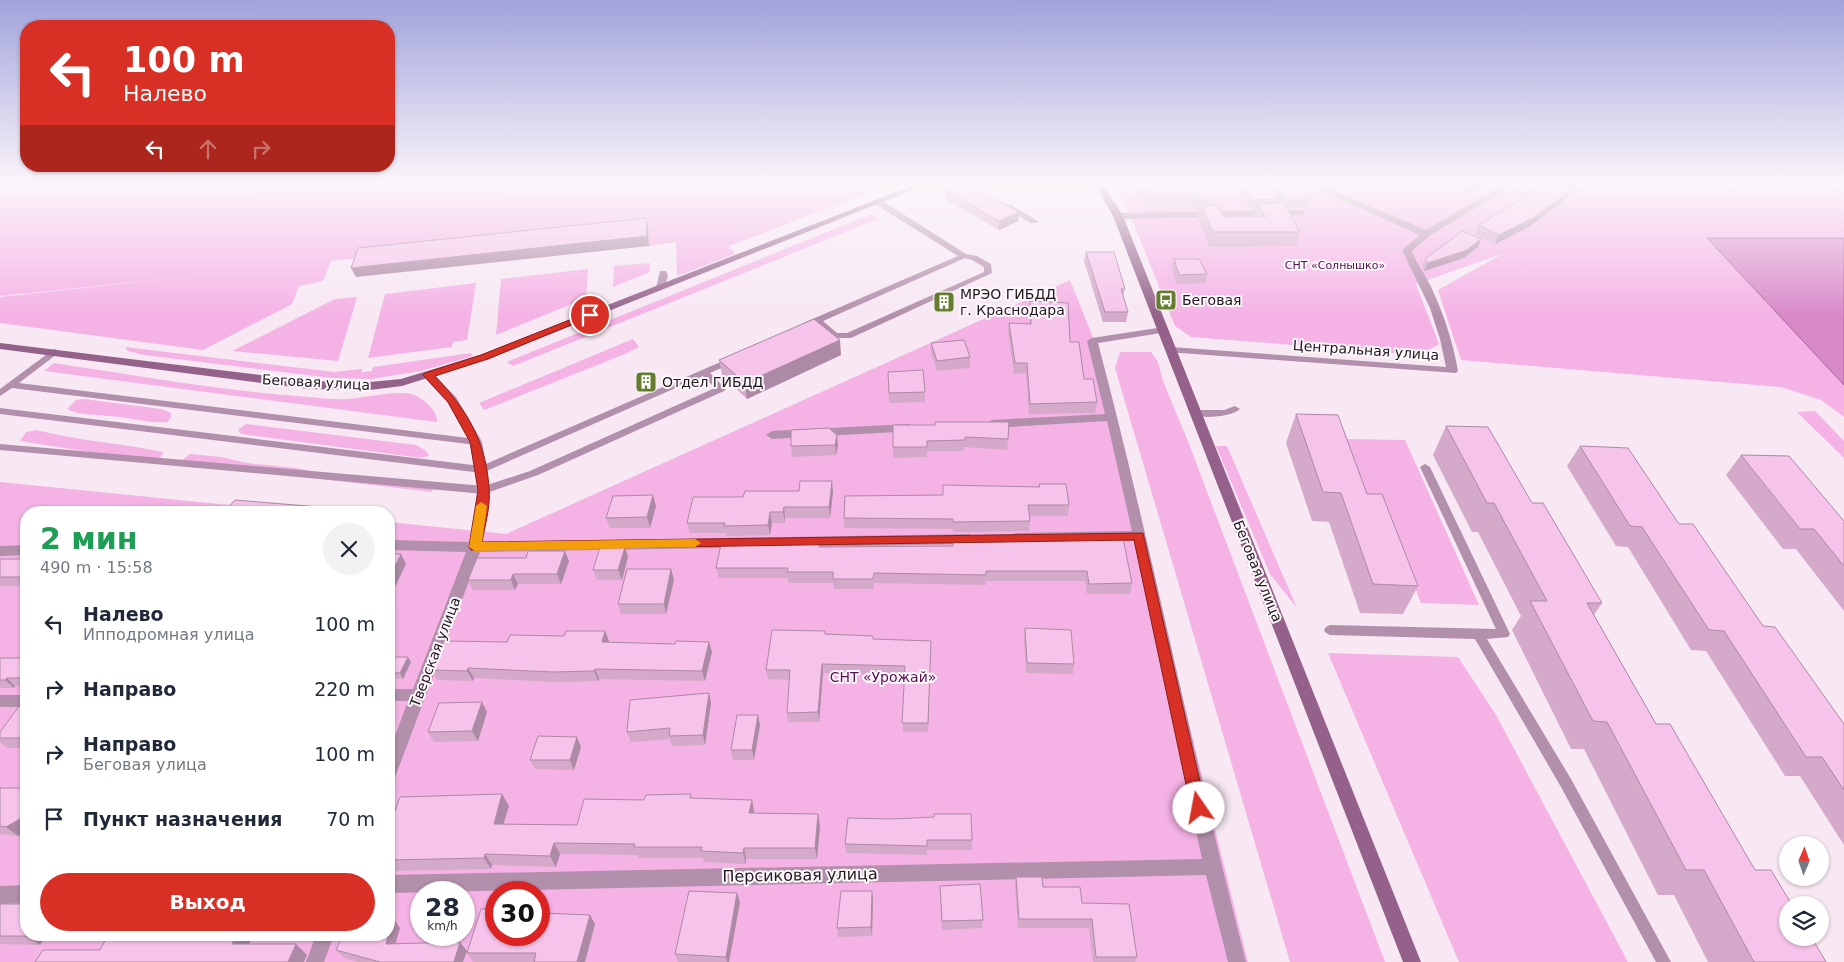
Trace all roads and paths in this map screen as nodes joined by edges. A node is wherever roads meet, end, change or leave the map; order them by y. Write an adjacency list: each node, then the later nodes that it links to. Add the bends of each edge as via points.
1 (812, 228): 9 (street, Беговая улица)
2 (919, 228): 7 (lane)
3 (1123, 228): 11 (street, Беговая улица)
4 (1412, 228): 6 (street)
5 (1436, 228): 6 (street, Центральная улица)
6 (1426, 234): 14 (street, Центральная улица, via 1407,250 1426,286 1448,344 1452,371)
7 (964, 256): 10 (lane); 10 (lane, via 988,266 988,273 848,336 836,336)
8 (663, 273): 9 (lane)
9 (660, 288): 18 (street, Беговая улица, via 484,357)
10 (818, 320): 12 (lane)
11 (1164, 330): 14 (street, Беговая улица); 24 (street, via 1092,340)
12 (792, 332)
13 (1, 347): 15 (street, Беговая улица)
14 (1171, 350): 23 (street, Беговая улица)
15 (54, 352): 18 (street, Беговая улица, via 324,386 370,386); 19 (lane)
16 (740, 356): 17 (lane)
17 (705, 372): 31 (lane); 32 (lane, via 721,389 534,473)
18 (428, 375): 28 (street, Тверская улица, via 452,400)
19 (11, 385): 20 (lane); 28 (lane)
20 (0, 394)
21 (1235, 409): 23 (lane, via 1225,413)
22 (0, 411): 31 (lane)
23 (1195, 413): 54 (street, Беговая улица)
24 (1113, 418): 25 (street); 33 (street)
25 (976, 424)
26 (918, 428): 27 (street)
27 (772, 435)
28 (476, 442): 31 (street, Тверская улица)
29 (0, 447): 32 (lane)
30 (1425, 467): 41 (lane, via 1504,634)
31 (482, 470): 32 (street, Тверская улица)
32 (484, 490): 37 (street, Тверская улица)
33 (1139, 536): 35 (street); 47 (street)
34 (981, 538): 37 (street)
35 (1000, 538)
36 (395, 545): 37 (street)
37 (475, 547): 43 (street, Тверская улица)
38 (20, 550): 39 (street)
39 (0, 551)
40 (1330, 630): 41 (lane)
41 (1478, 634): 55 (lane, via 1566,783)
42 (395, 695): 43 (street)
43 (419, 695): 46 (street, Тверская улица)
44 (20, 701): 45 (street)
45 (0, 702)
46 (395, 757)
47 (1211, 867): 48 (street, Персиковая улица); 53 (street)
48 (395, 884)
49 (20, 894): 50 (street)
50 (0, 895)
51 (323, 941): 52 (street)
52 (314, 962)
53 (1237, 962)
54 (1412, 962)
55 (1664, 962)

